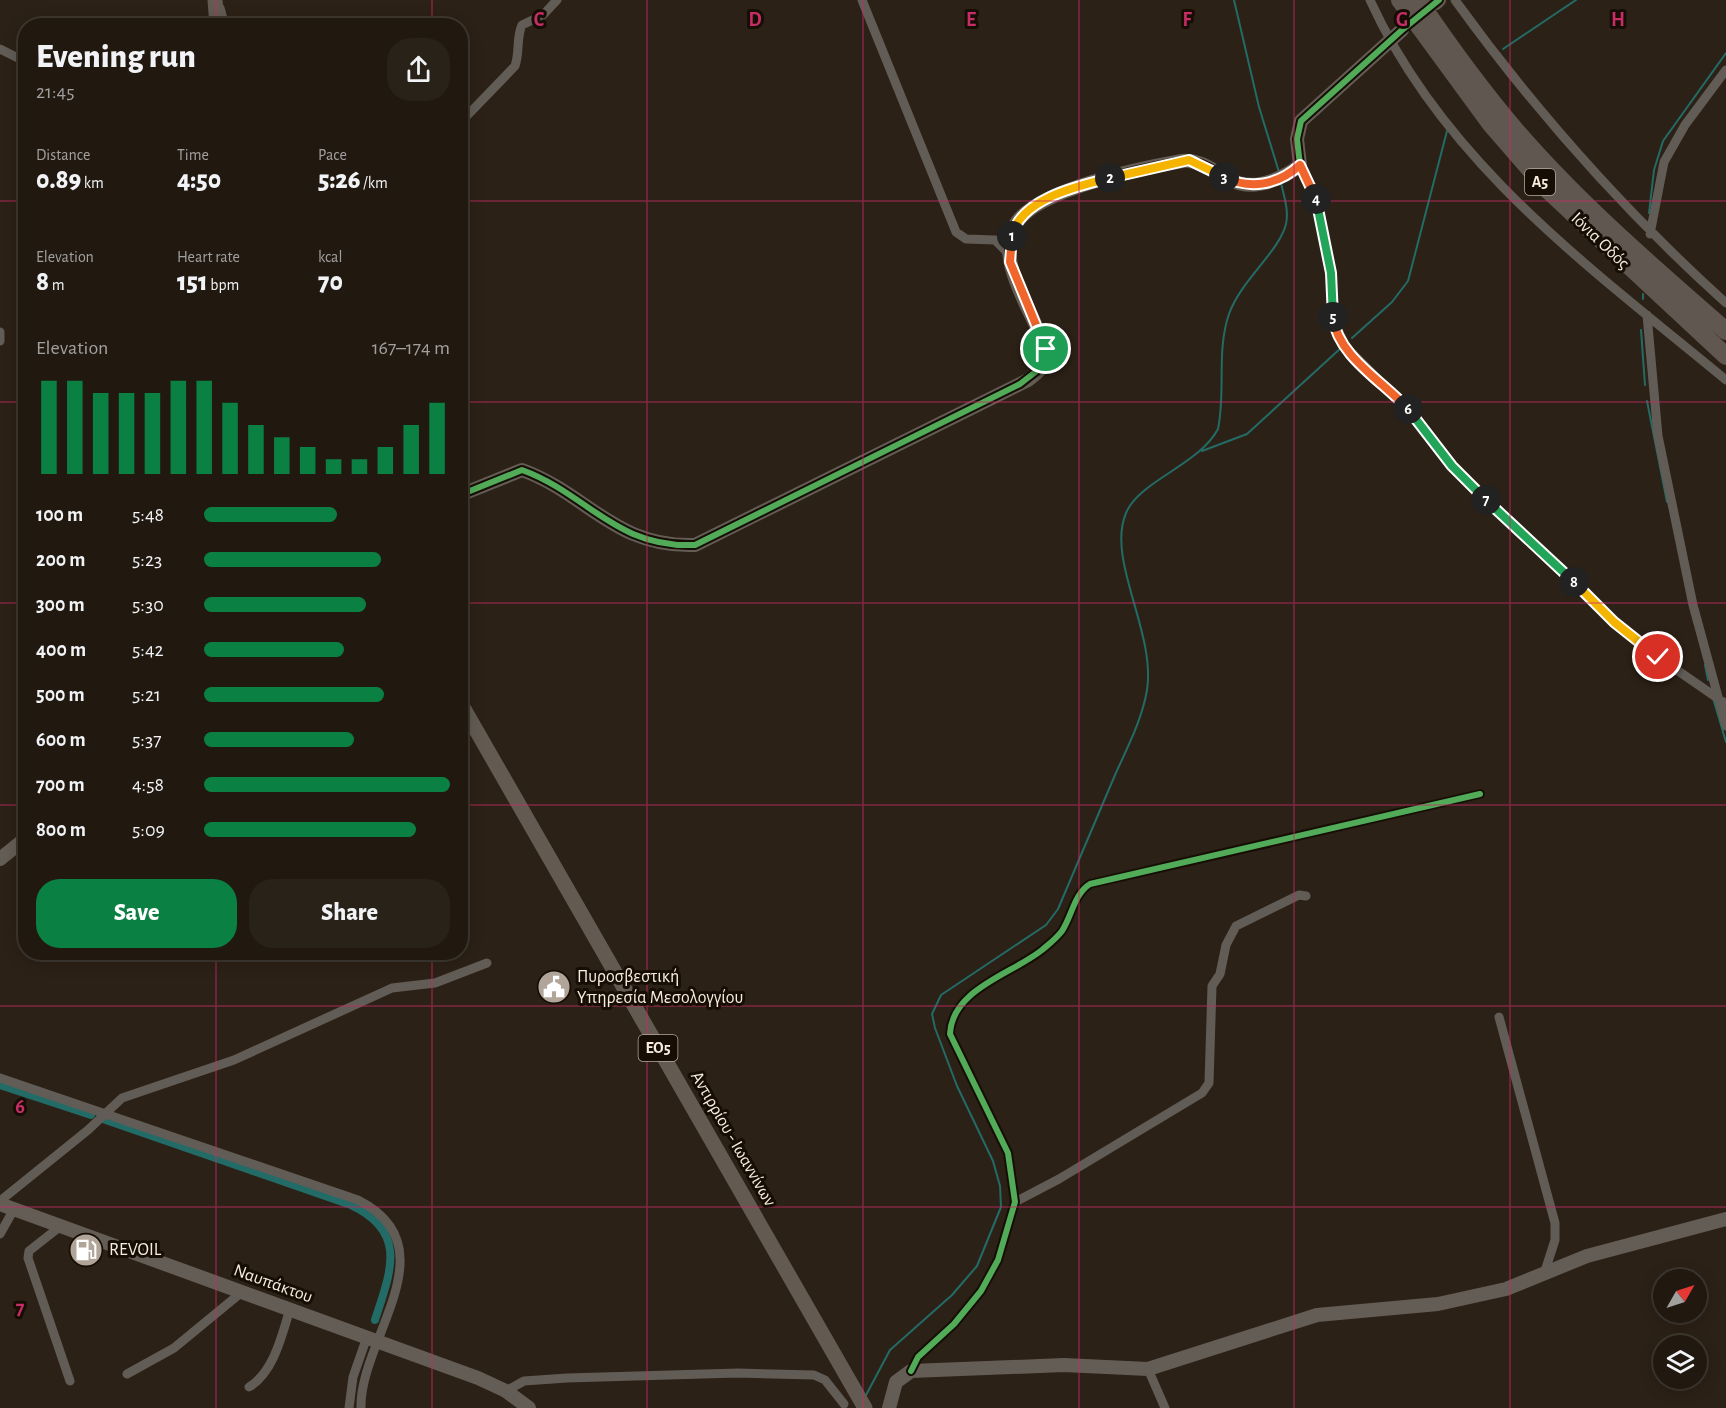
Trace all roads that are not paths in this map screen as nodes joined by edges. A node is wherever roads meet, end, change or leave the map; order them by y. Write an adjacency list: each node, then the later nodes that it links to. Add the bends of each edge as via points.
1 (216, 0): 8 (main road); 9 (street)
2 (557, 0): 15 (street, via 543,15 522,25 515,66)
3 (862, 0): 18 (street, via 956,232 966,239 995,240)
4 (1370, 0): 11 (street)
5 (1400, 0): 24 (highway, Ιόνια Οδός / Α5, via 1490,123 1549,191)
6 (1455, 0): 17 (street, via 1559,135)
7 (1431, 1): 22 (highway, Ιόνια Οδός / Α5, via 1477,82 1547,165)
8 (217, 18)
9 (222, 18)
10 (1402, 30): 11 (street)
11 (1389, 42): 16 (street, via 1301,122 1297,139); 20 (street, via 1483,169)
12 (0, 49): 13 (street)
13 (18, 58)
14 (1726, 70): 17 (street, via 1685,125 1664,162)
15 (468, 115)
16 (1300, 165): 18 (street, via 1280,178 1248,187 1189,160 1099,180 1047,199 1023,216 1015,225); 27 (street, via 1316,198 1331,273 1334,322 1346,347 1406,407 1460,474 1596,606)
17 (1650, 234): 19 (street)
18 (1009, 254): 26 (street, via 1046,349 1043,366 1036,373 695,545 641,539 522,470)
19 (1726, 303)
20 (1647, 315): 25 (street); 27 (street, via 1658,436)
21 (0, 332): 23 (street)
22 (1726, 332)
23 (0, 341)
24 (1726, 356)
25 (1726, 380)
26 (468, 492)
27 (1718, 699): 28 (street); 30 (street)
28 (1726, 704)
29 (468, 716): 55 (main road, Αντιρρίου - Ιωαννίνων / ΕΟ5)
30 (1726, 726)
31 (1480, 794): 40 (street, via 1087,886 1054,940 974,994 955,1011 951,1023 950,1034 956,1049 1008,1153)
32 (18, 844): 33 (street)
33 (0, 859)
34 (1306, 896): 40 (street, via 1299,895 1240,923 1230,936 1220,974 1212,986 1209,1083 1203,1093)
35 (487, 963): 38 (street, via 435,983 392,988 243,1057 128,1095)
36 (1499, 1017): 45 (street, via 1555,1223 1555,1240)
37 (0, 1078): 38 (street)
38 (104, 1114): 39 (street); 48 (street, via 371,1207 396,1237 401,1259 400,1276)
39 (0, 1202): 41 (street, Ναυπάκτου)
40 (1015, 1202): 50 (street, via 998,1260 981,1291 954,1324 918,1357)
41 (15, 1209): 43 (street, Ναυπάκτου); 44 (street)
42 (1726, 1219): 45 (street, via 1587,1256)
43 (62, 1225): 46 (street, Ναυπάκτου); 52 (street, via 28,1255)
44 (0, 1234)
45 (1544, 1274): 49 (street, via 1515,1287 1461,1300 1317,1315)
46 (242, 1292): 47 (street, Ναυπάκτου); 51 (street, via 174,1348)
47 (290, 1309): 48 (street, Ναυπάκτου); 53 (street, via 267,1368 261,1379)
48 (373, 1339): 54 (street, Ναυπάκτου); 56 (street, via 353,1377); 57 (street)
49 (1148, 1369): 50 (street, via 1064,1365); 60 (street)
50 (910, 1371): 59 (street, via 896,1382)
51 (127, 1374)
52 (70, 1381)
53 (249, 1387)
54 (506, 1391): 55 (street, via 524,1381 567,1378 811,1375 825,1380); 58 (street, Ναυπάκτου)
55 (852, 1401)
56 (349, 1408)
57 (361, 1408)
58 (529, 1408)
59 (889, 1408)
60 (1165, 1408)

